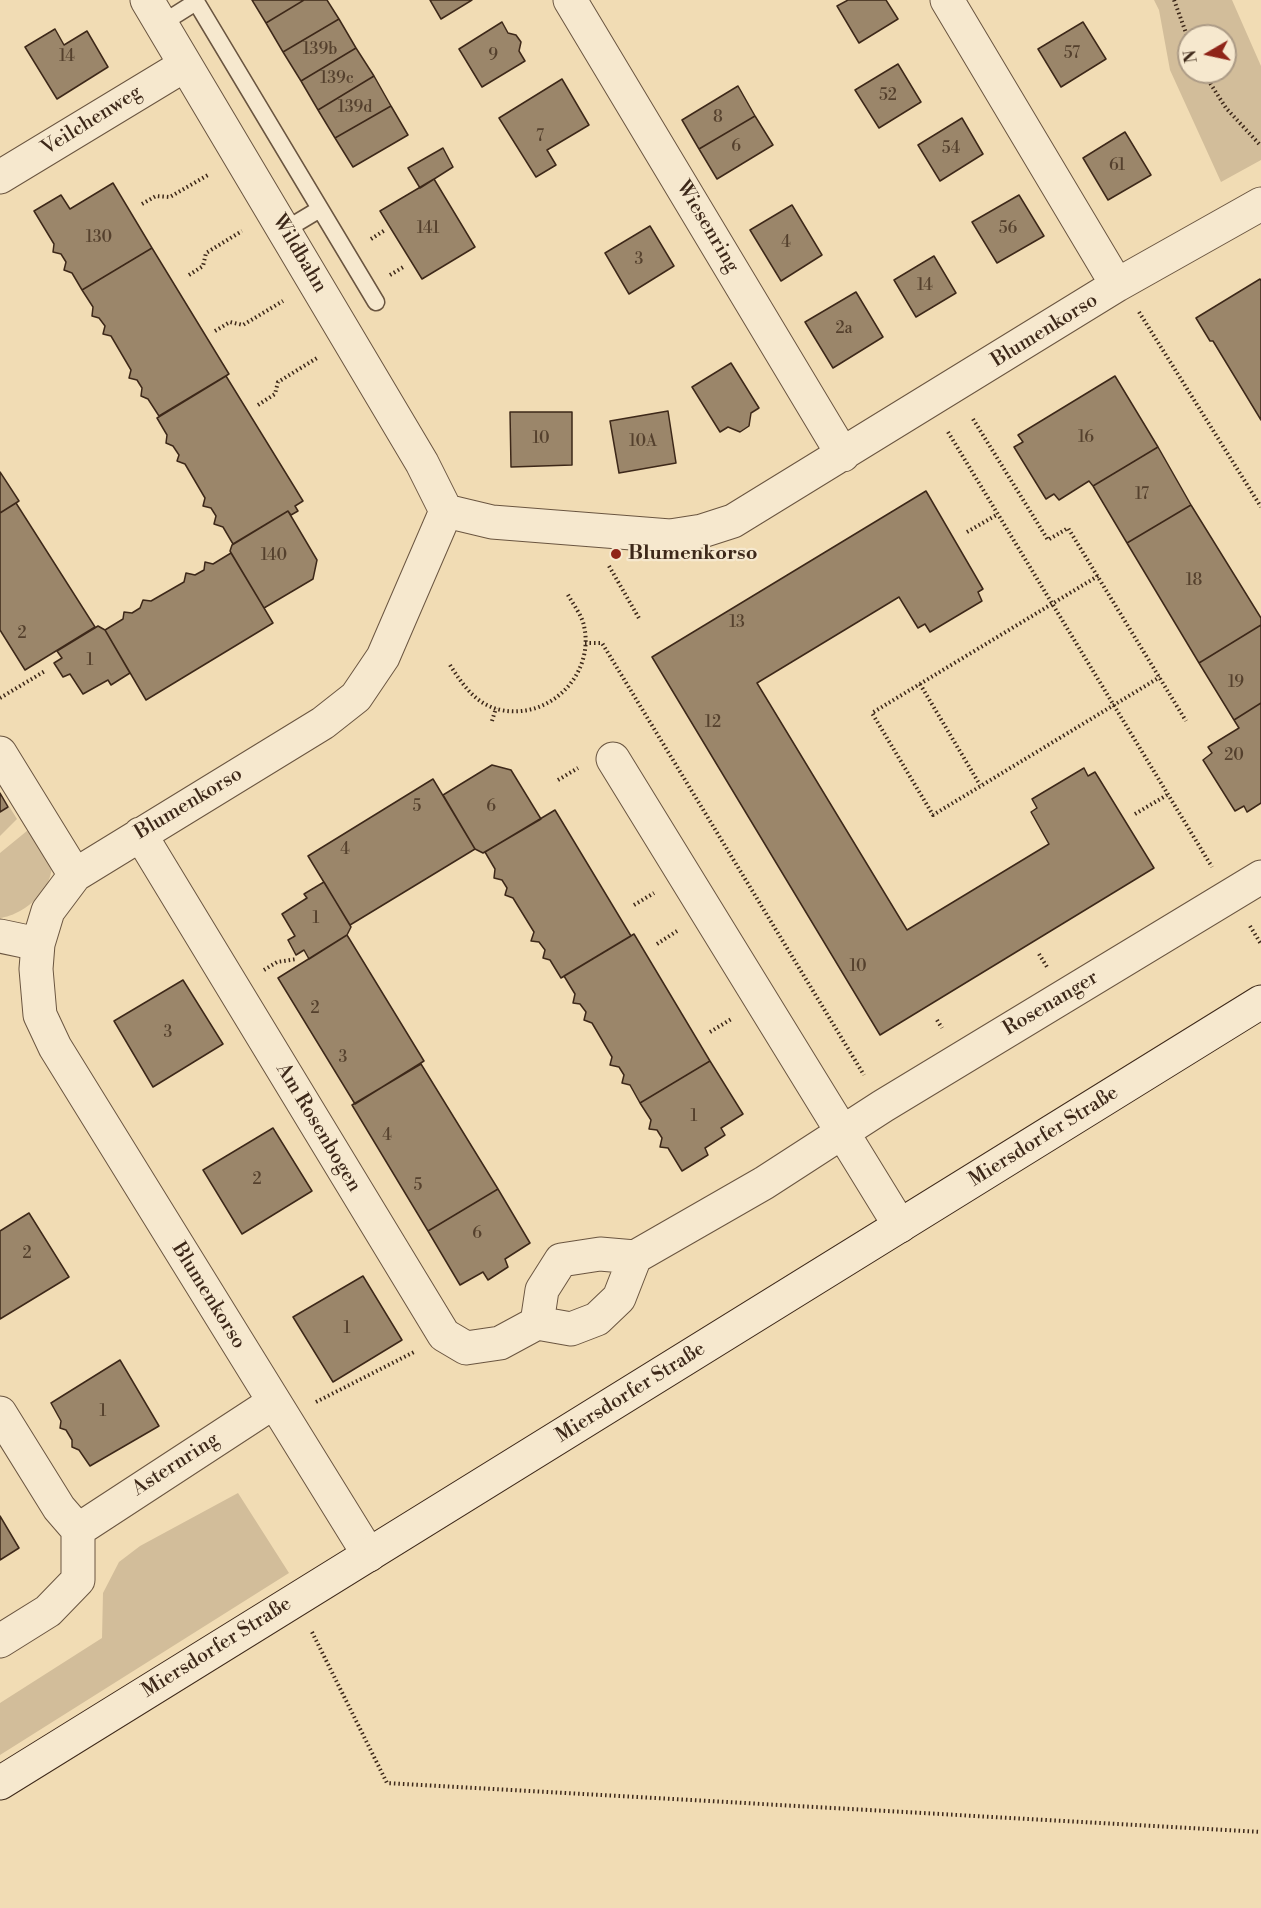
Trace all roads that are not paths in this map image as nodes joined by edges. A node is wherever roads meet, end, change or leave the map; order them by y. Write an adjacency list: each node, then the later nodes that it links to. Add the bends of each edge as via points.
1 (570, 0): 12 (street, Wiesenring)
2 (947, 0): 10 (street)
3 (196, 1): 4 (lane); 8 (lane)
4 (154, 12): 5 (street, Wildbahn)
5 (185, 65): 6 (street, Veilchenweg); 9 (street, Wildbahn)
6 (0, 177)
7 (1261, 204): 10 (street, Blumenkorso)
8 (320, 209): 9 (lane); 11 (lane)
9 (285, 231): 13 (street, Wildbahn, via 422,463)
10 (1120, 284): 12 (street, Blumenkorso)
11 (376, 302)
12 (843, 455): 13 (street, Blumenkorso, via 733,520 670,536 504,523)
13 (446, 511): 16 (street, Blumenkorso, via 383,657 356,697 323,723)
14 (0, 753): 17 (street)
15 (613, 759): 22 (street)
16 (140, 834): 17 (street, Blumenkorso); 25 (street, Am Rosenbogen, via 444,1335 466,1348 500,1343)
17 (75, 875): 20 (street, Blumenkorso, via 48,911)
18 (1261, 877): 22 (street, Rosenanger)
19 (0, 936): 20 (street)
20 (38, 944): 26 (street, Blumenkorso, via 40,1015 55,1047)
21 (1261, 1002): 23 (street, Miersdorfer Straße)
22 (842, 1134): 23 (street); 24 (street)
23 (900, 1226): 29 (street, Miersdorfer Straße)
24 (635, 1257): 25 (street, via 619,1298 597,1319 571,1329); 25 (street, via 600,1254 561,1260 542,1290)
25 (537, 1323)
26 (274, 1402): 28 (street, Asternring); 29 (street, Blumenkorso)
27 (0, 1413): 28 (street, via 58,1508)
28 (78, 1530): 30 (street, via 78,1580 48,1611)
29 (369, 1555): 31 (street, Miersdorfer Straße)
30 (0, 1641)
31 (0, 1783)

